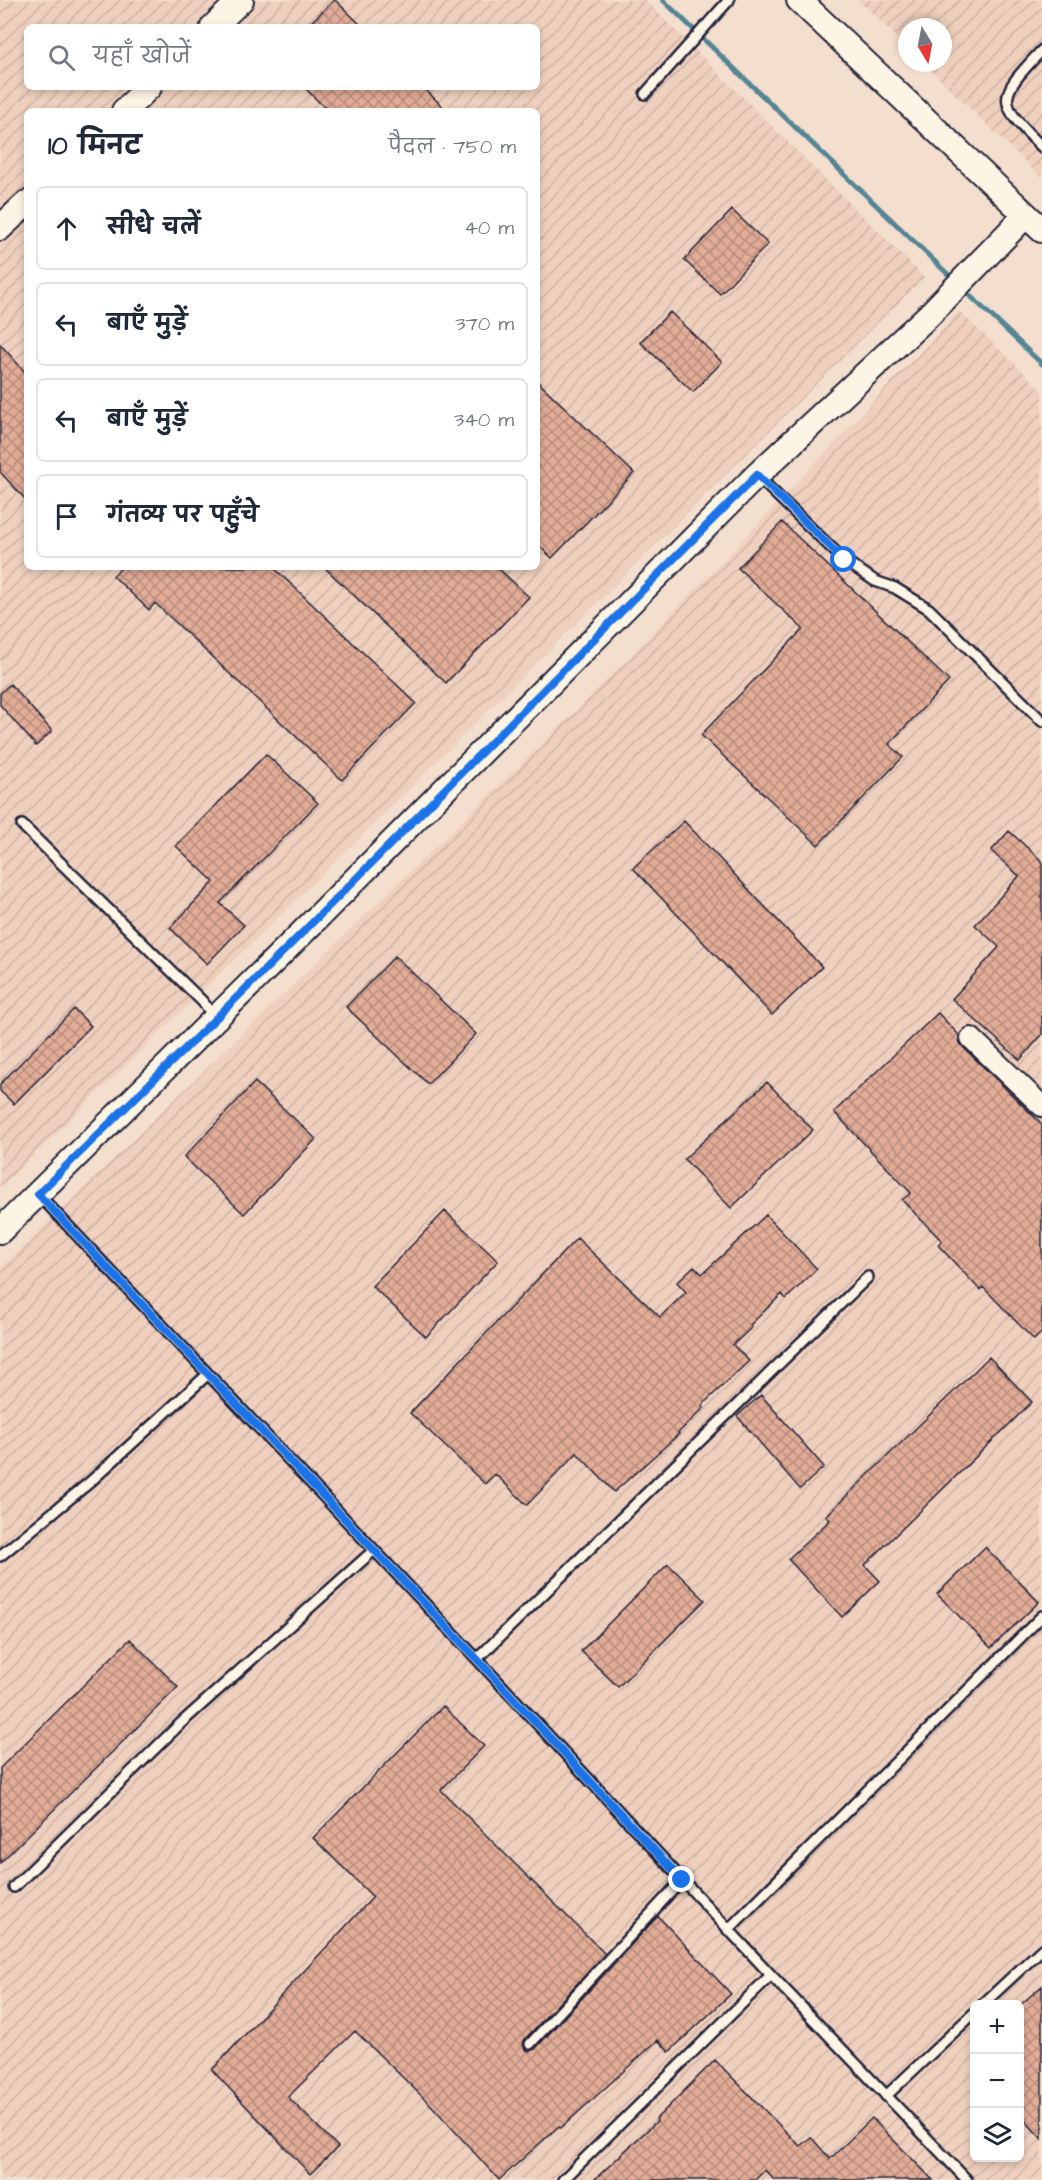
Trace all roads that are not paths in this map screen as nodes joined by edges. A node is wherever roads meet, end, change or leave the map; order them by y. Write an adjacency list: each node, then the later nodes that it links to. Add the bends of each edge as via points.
1 (241, 0): 4 (street)
2 (729, 0): 7 (lane)
3 (799, 0): 11 (street)
4 (216, 24)
5 (1042, 50): 9 (lane, via 1009,87 1007,100 1012,115)
6 (146, 90): 8 (street)
7 (645, 94)
8 (127, 108)
9 (1042, 147)
10 (24, 205): 12 (street)
11 (1034, 223): 13 (street, via 980,262 930,314)
12 (0, 228)
13 (757, 475): 14 (lane, via 844,560 929,609); 16 (street)
14 (1042, 721)
15 (22, 825): 16 (lane, via 203,1002)
16 (215, 1019): 19 (street)
17 (971, 1038): 18 (street)
18 (1042, 1106)
19 (38, 1194): 20 (street); 22 (lane)
20 (0, 1231)
21 (868, 1277): 26 (lane)
22 (208, 1374): 23 (lane); 24 (lane, via 90,1482)
23 (374, 1550): 26 (lane); 28 (lane, via 180,1724)
24 (0, 1556)
25 (1042, 1617): 29 (lane)
26 (477, 1659): 27 (lane)
27 (682, 1880): 29 (lane); 34 (lane)
28 (14, 1887)
29 (728, 1930): 31 (lane)
30 (1042, 1949): 32 (lane)
31 (771, 1975): 35 (lane); 36 (lane)
32 (987, 2000)
33 (970, 2018): 35 (lane)
34 (530, 2044)
35 (886, 2096): 37 (lane)
36 (563, 2180)
37 (966, 2180)

